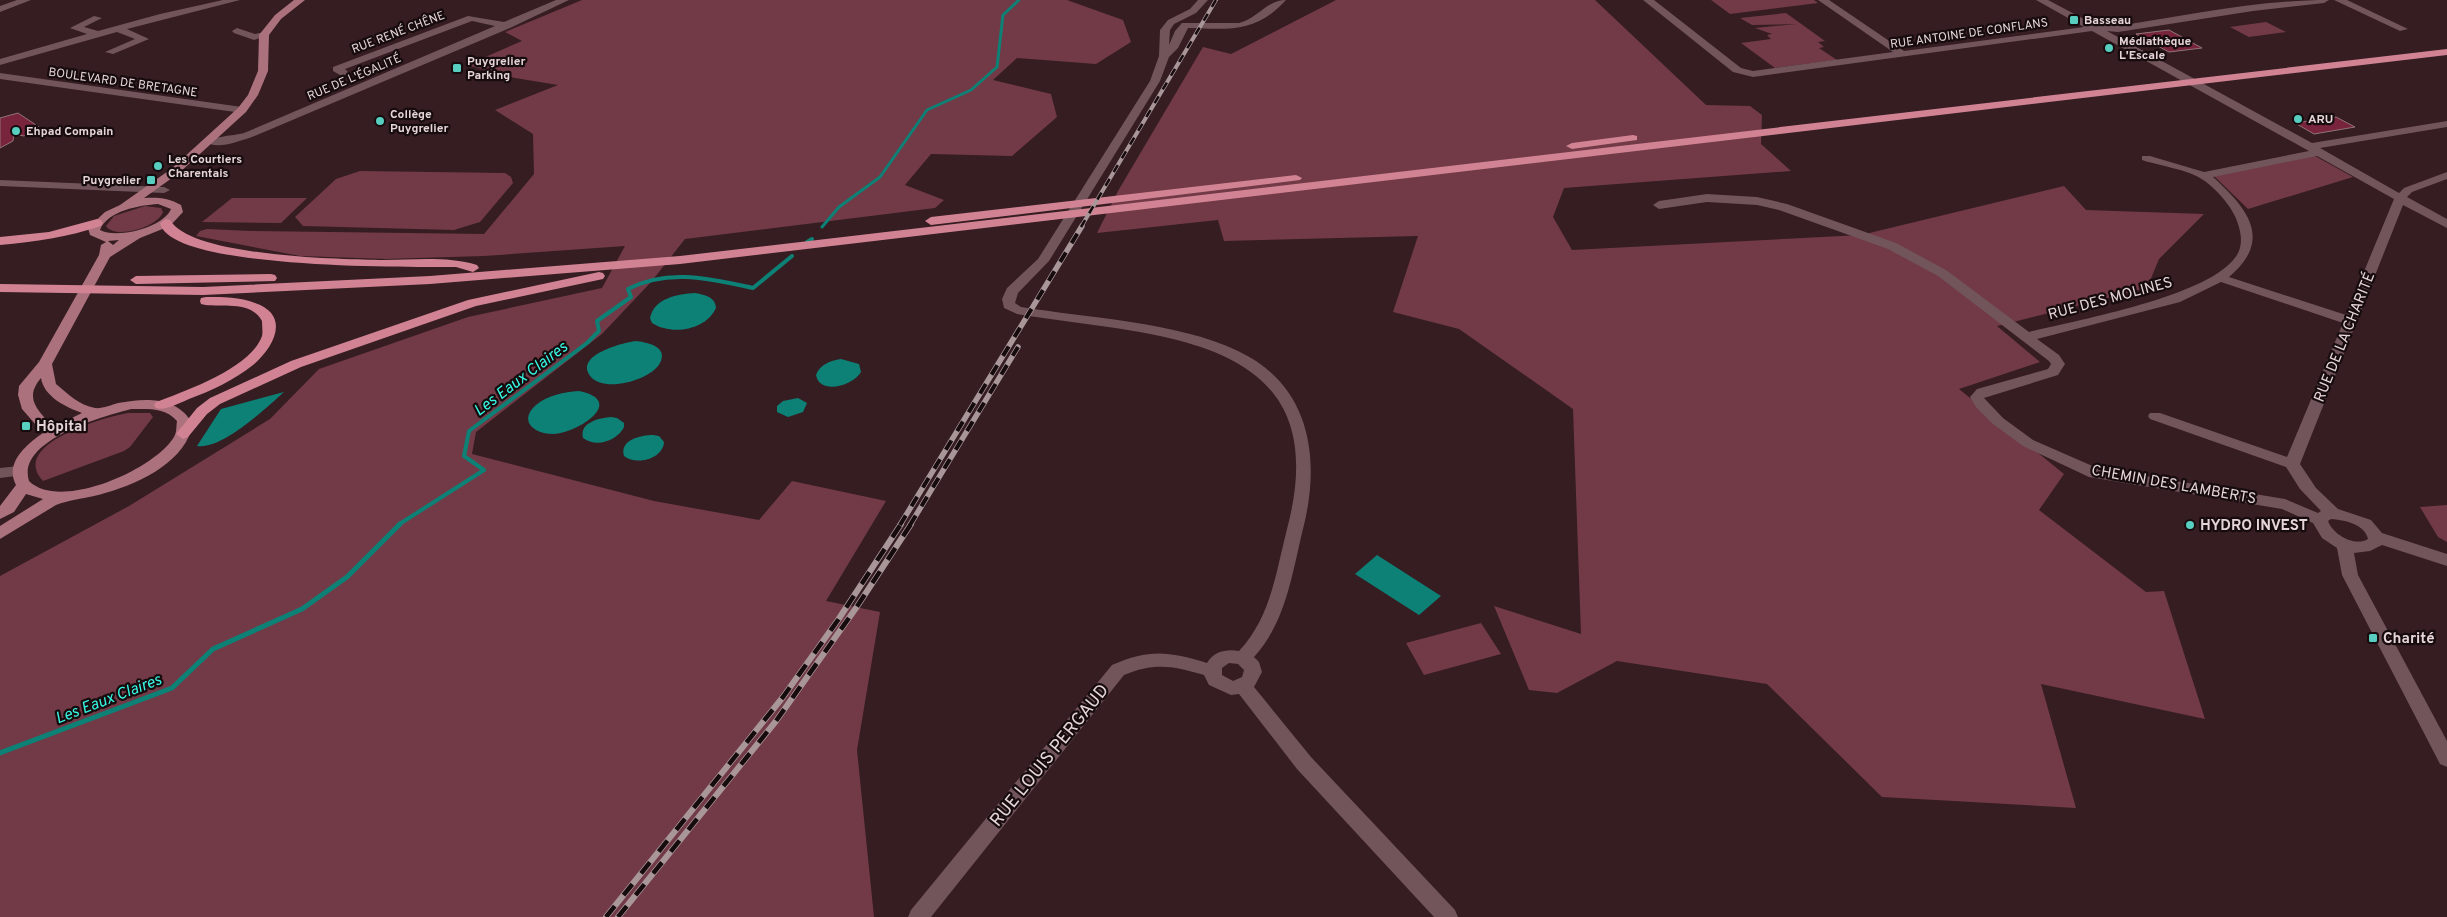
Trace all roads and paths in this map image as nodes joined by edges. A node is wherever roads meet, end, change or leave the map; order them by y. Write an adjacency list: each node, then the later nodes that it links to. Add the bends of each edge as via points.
1 (26, 0): 13 (street)
2 (235, 0): 17 (street)
3 (300, 0): 21 (main road, via 278,17)
4 (564, 0): 15 (street, RUE DE L'ÉGALITÉ)
5 (575, 0): 15 (street, RUE DE L'ÉGALITÉ)
6 (1203, 0): 26 (street, via 1193,12 1168,26 1164,35)
7 (1281, 0): 26 (street, via 1251,23 1231,27 1182,26 1173,48)
8 (1648, 0): 25 (street, RUE ANTOINE DE CONFLANS, via 1737,70 1753,74)
9 (1823, 0): 25 (street)
10 (2041, 0): 16 (street)
11 (2324, 0): 16 (street, RUE ANTOINE DE CONFLANS, via 2118,28)
12 (2339, 0): 18 (street)
13 (0, 9)
14 (97, 18): 20 (street, via 75,28)
15 (505, 27): 28 (street, RUE RENÉ CHÊNE, via 471,18 337,69); 32 (street, RUE DE L'ÉGALITÉ, via 248,135)
16 (2096, 28): 25 (street, RUE ANTOINE DE CONFLANS); 33 (street)
17 (117, 29): 20 (street); 23 (street, via 144,39)
18 (2403, 29)
19 (237, 31): 21 (street, via 254,37)
20 (98, 34): 27 (street)
21 (264, 35): 30 (main road, via 263,71 253,95)
22 (2447, 43): 53 (highway, via 669,251)
23 (110, 52)
24 (2447, 52): 52 (highway)
25 (1904, 55)
26 (1164, 56): 78 (street, via 1150,89 1056,242 1008,298 1009,305 1017,310 1162,332 1212,344 1243,358 1264,373 1284,394 1295,413 1302,438 1304,497 1268,624 1253,649)
27 (0, 62)
28 (344, 73)
29 (0, 76): 30 (street, BOULEVARD DE BRETAGNE)
30 (242, 110): 32 (main road)
31 (2447, 124): 33 (street)
32 (210, 141): 35 (main road)
33 (2315, 149): 36 (street); 41 (street)
34 (2146, 158): 36 (street)
35 (175, 171): 39 (main road); 40 (main road)
36 (2204, 175): 55 (street, RUE DES MOLINES, via 2230,199 2242,216 2248,236 2245,252 2238,263)
37 (2447, 175): 41 (street)
38 (0, 183): 39 (street)
39 (149, 190): 40 (street); 43 (main road)
40 (165, 196): 43 (main road); 46 (main road, via 177,208 173,218)
41 (2401, 196): 44 (street); 47 (street); 58 (street, RUE DE LA CHARITÉ)
42 (1659, 205): 59 (street, CHEMIN DES LAMBERTS, via 1706,198 1757,201 1783,207 1915,256)
43 (125, 206): 45 (main road)
44 (2447, 216)
45 (96, 223): 49 (main road, via 94,232); 50 (highway, via 47,238)
46 (166, 223): 48 (main road); 53 (highway, via 167,228 184,240 239,252 340,263 457,263)
47 (2447, 224)
48 (136, 235): 49 (main road); 51 (main road)
49 (106, 238): 51 (main road)
50 (0, 241)
51 (105, 255): 60 (main road)
52 (680, 260): 56 (highway, via 430,280 204,291); 65 (highway, via 473,303 358,342 296,364 222,398 202,411)
53 (473, 268): 54 (highway, via 199,280)
54 (0, 278)
55 (2220, 278): 58 (street); 59 (street, RUE DES MOLINES, via 2175,299)
56 (0, 288)
57 (0, 296): 61 (highway, via 225,301 248,305 268,319 271,329 269,340 262,351 202,389)
58 (2351, 321): 66 (street, RUE DE LA CHARITÉ)
59 (2027, 337): 71 (street, CHEMIN DES LAMBERTS, via 2054,358 2057,368 2046,375 1982,392 1977,397 1998,421 2028,443 2094,473)
60 (45, 364): 62 (main road, via 49,386 71,404); 64 (main road, via 26,386 25,395 29,409)
61 (161, 405): 62 (main road, via 131,405); 65 (main road, via 176,411 184,421)
62 (96, 413): 64 (main road)
63 (2155, 416): 66 (street)
64 (52, 434): 68 (main road, via 29,453)
65 (183, 434): 69 (main road, via 165,456 139,473 90,492)
66 (2292, 464): 70 (street)
67 (0, 473): 68 (street)
68 (22, 478): 69 (main road, via 34,492); 72 (main road, via 8,508)
69 (65, 495): 74 (main road)
70 (2312, 495): 71 (street, CHEMIN DES LAMBERTS); 73 (street)
71 (2285, 504): 73 (street, CHEMIN DES LAMBERTS)
72 (0, 514)
73 (2327, 517): 75 (street, CHEMIN DES LAMBERTS, via 2349,517 2364,524); 76 (street, via 2323,530)
74 (0, 533)
75 (2376, 537): 76 (street, via 2374,545 2369,547); 77 (street)
76 (2345, 544): 81 (street, via 2350,575)
77 (2447, 560)
78 (1243, 658): 79 (street, via 1223,658 1217,661); 80 (street, via 1250,662 1254,672 1251,681)
79 (1212, 671): 80 (street, via 1215,680 1225,687); 82 (street, RUE LOUIS PERGAUD, via 1170,659 1152,658 1118,670)
80 (1244, 686): 83 (street, via 1304,763)
81 (2447, 759)
82 (918, 917)
83 (1448, 917)

